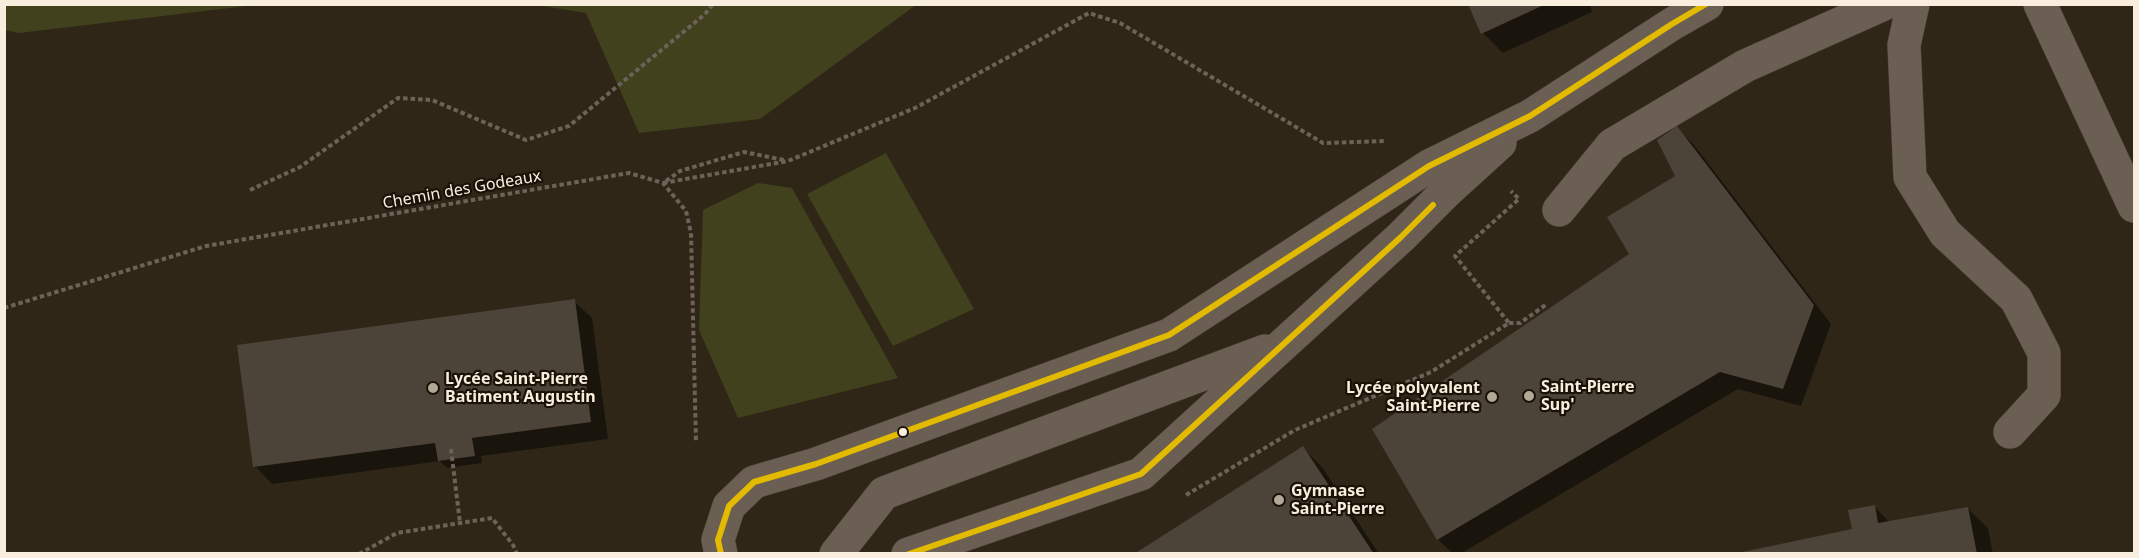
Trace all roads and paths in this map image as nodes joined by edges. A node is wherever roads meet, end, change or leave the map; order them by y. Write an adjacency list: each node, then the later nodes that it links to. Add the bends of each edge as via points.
1 (712, 4): 11 (path, via 704,15 569,126 526,140 432,100 398,98 300,167)
2 (1707, 4): 6 (street)
3 (1884, 4): 13 (street, via 1745,66 1612,145)
4 (1913, 4): 19 (street, via 1904,45 1910,177 1945,233 2016,299 2044,353 2044,395)
5 (2040, 4): 12 (street)
6 (1530, 116): 8 (street); 17 (street)
7 (788, 161): 8 (path, via 915,108 1089,13 1119,23 1323,143 1390,141); 9 (path); 9 (path, via 744,152 680,171)
8 (1429, 166): 25 (street, via 1169,335 816,464 754,482 729,506 718,540)
9 (663, 183): 15 (path, Chemin des Godeaux, via 629,172 206,246); 20 (path, via 686,211 691,233)
10 (1506, 185): 16 (path, via 1519,199 1455,256)
11 (250, 190)
12 (2134, 206)
13 (1559, 210)
14 (1548, 304): 16 (path, via 1520,323)
15 (4, 308)
16 (1509, 323): 18 (path, via 1431,372)
17 (1281, 346): 26 (street, via 884,493); 27 (street, via 1141,474)
18 (1295, 430)
19 (2010, 432)
20 (696, 443)
21 (451, 449): 22 (path)
22 (460, 523): 23 (path, via 397,533); 24 (path, via 492,518)
23 (358, 554)
24 (517, 554)
25 (721, 554)
26 (836, 554)
27 (908, 554)

